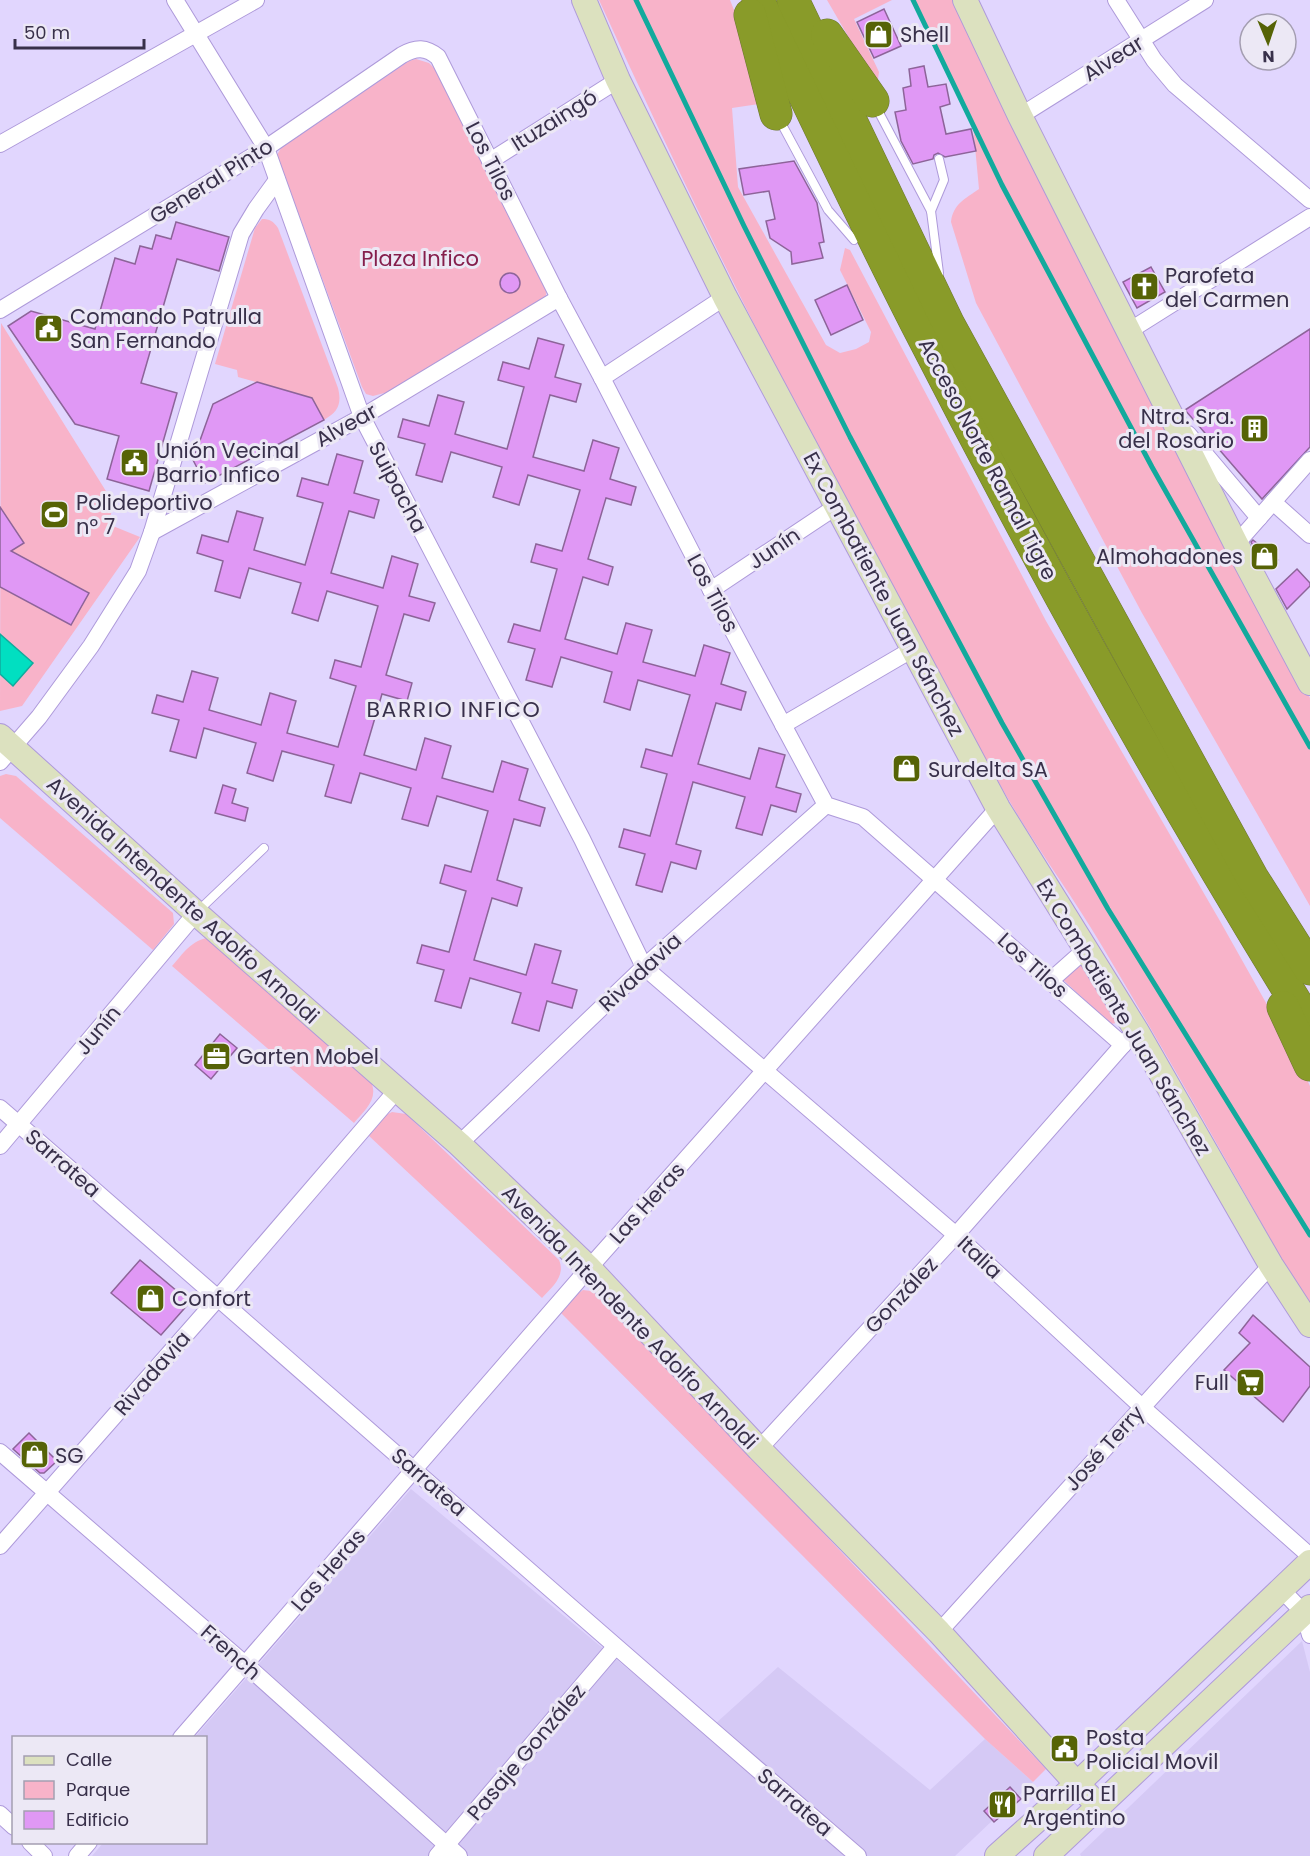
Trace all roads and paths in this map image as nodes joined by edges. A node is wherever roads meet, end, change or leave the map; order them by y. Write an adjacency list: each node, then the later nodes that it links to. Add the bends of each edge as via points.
1 (175, 0): 11 (street, Suipacha)
2 (256, 0): 11 (street)
3 (584, 0): 14 (street, Ex Combatiente Juan Sánchez)
4 (746, 0): 16 (highway)
5 (758, 0): 31 (highway, Acceso Norte Ramal Tigre)
6 (793, 0): 39 (highway, Acceso Norte Ramal Tigre, via 948,323)
7 (803, 0): 15 (highway)
8 (965, 0): 17 (street)
9 (1116, 0): 12 (street)
10 (1205, 0): 12 (street, Alvear)
11 (196, 34): 18 (street); 19 (street, Suipacha)
12 (1141, 40): 17 (street, Alvear); 23 (street, via 1174,86)
13 (419, 48): 19 (street, General Pinto, via 402,55); 21 (street, Los Tilos, via 438,57)
14 (618, 80): 21 (street, Ituzaingó); 28 (street, Ex Combatiente Juan Sánchez)
15 (878, 102): 24 (lane)
16 (776, 114): 26 (lane, via 828,210)
17 (1020, 116): 32 (street)
18 (0, 144)
19 (266, 148): 22 (street, Suipacha); 30 (street, General Pinto)
20 (939, 159): 24 (lane, via 944,180)
21 (490, 161): 29 (street, Los Tilos)
22 (277, 180): 35 (street, Suipacha); 41 (street, via 241,234)
23 (1310, 200)
24 (932, 211): 27 (lane)
25 (1310, 217): 32 (street)
26 (854, 240): 31 (highway)
27 (939, 273): 39 (highway)
28 (724, 297): 33 (street); 38 (street, Ex Combatiente Juan Sánchez)
29 (559, 298): 33 (street, Los Tilos); 35 (street, Alvear)
30 (0, 310)
31 (920, 331): 54 (highway, Acceso Norte Ramal Tigre, via 1036,552)
32 (1129, 331): 34 (street)
33 (602, 378): 44 (street, Los Tilos)
34 (1173, 415): 40 (street); 43 (street)
35 (362, 417): 41 (street, Alvear); 58 (street, Suipacha, via 582,839)
36 (1310, 460): 37 (street)
37 (1273, 502): 40 (street); 42 (street)
38 (837, 506): 44 (street, Junín); 45 (street, Ex Combatiente Juan Sánchez)
39 (1051, 512): 52 (highway, Acceso Norte Ramal Tigre)
40 (1259, 518): 43 (street)
41 (152, 532): 48 (street, via 138,571 92,646 39,717)
42 (1310, 535)
43 (1236, 544): 46 (street)
44 (711, 590): 47 (street, Los Tilos)
45 (913, 649): 47 (street); 50 (street, Ex Combatiente Juan Sánchez)
46 (1310, 683)
47 (783, 724): 49 (street, Los Tilos)
48 (4, 749): 55 (street, Avenida Intendente Adolfo Arnoldi)
49 (826, 805): 53 (street, Los Tilos, via 863,817); 58 (street, Rivadavia)
50 (998, 807): 53 (street, Las Heras); 56 (street, Ex Combatiente Juan Sánchez)
51 (264, 848): 55 (lane)
52 (1252, 877): 57 (highway); 59 (highway)
53 (935, 879): 60 (street, Los Tilos); 64 (street, Las Heras)
54 (1238, 908): 61 (highway); 63 (highway)
55 (196, 913): 65 (street, Avenida Intendente Adolfo Arnoldi); 67 (street, Junín)
56 (1086, 949): 60 (street); 62 (street, Ex Combatiente Juan Sánchez)
57 (1310, 949)
58 (644, 967): 64 (street, Italia); 68 (street, Rivadavia)
59 (1310, 969)
60 (1050, 981): 62 (street, Los Tilos)
61 (1310, 1025)
62 (1129, 1038): 70 (street, González); 71 (street, Ex Combatiente Juan Sánchez)
63 (1310, 1065)
64 (764, 1072): 70 (street, Italia); 72 (street, Las Heras)
65 (397, 1090): 68 (street, Avenida Intendente Adolfo Arnoldi); 73 (street, Rivadavia)
66 (0, 1108): 67 (street, Sarratea)
67 (19, 1125): 69 (street, Junín); 73 (street, Sarratea)
68 (459, 1144): 72 (street, Avenida Intendente Adolfo Arnoldi)
69 (0, 1146)
70 (956, 1235): 75 (street, Italia); 76 (street, González)
71 (1272, 1265): 74 (street, Ex Combatiente Juan Sánchez); 75 (street, José Terry)
72 (589, 1268): 76 (street, Avenida Intendente Adolfo Arnoldi); 78 (street, Las Heras)
73 (218, 1298): 78 (street, Sarratea); 79 (street, Rivadavia)
74 (1310, 1325)
75 (1142, 1407): 81 (street, Italia); 85 (street, José Terry)
76 (759, 1449): 85 (street, Avenida Intendente Adolfo Arnoldi)
77 (0, 1452): 79 (street, French)
78 (416, 1470): 86 (street, Sarratea); 87 (street, Las Heras)
79 (46, 1493): 80 (street, Rivadavia); 87 (street, French)
80 (0, 1546)
81 (1310, 1556)
82 (1310, 1562): 83 (street)
83 (1281, 1589): 84 (street); 89 (street)
84 (1308, 1618): 90 (street)
85 (939, 1632): 89 (street, Avenida Intendente Adolfo Arnoldi)
86 (615, 1647): 97 (street, Pasaje González); 100 (street, Sarratea)
87 (245, 1664): 88 (street, Las Heras); 97 (street, French)
88 (182, 1736)
89 (1077, 1784): 90 (street, Avenida Intendente Adolfo Arnoldi); 92 (street)
90 (1099, 1806): 96 (street)
91 (0, 1814): 93 (street)
92 (1038, 1818): 96 (street); 101 (street)
93 (12, 1825)
94 (32, 1844): 98 (street)
95 (87, 1844): 99 (street)
96 (1057, 1851)
97 (447, 1852)
98 (44, 1856)
99 (77, 1856)
100 (858, 1856)
101 (997, 1856)

